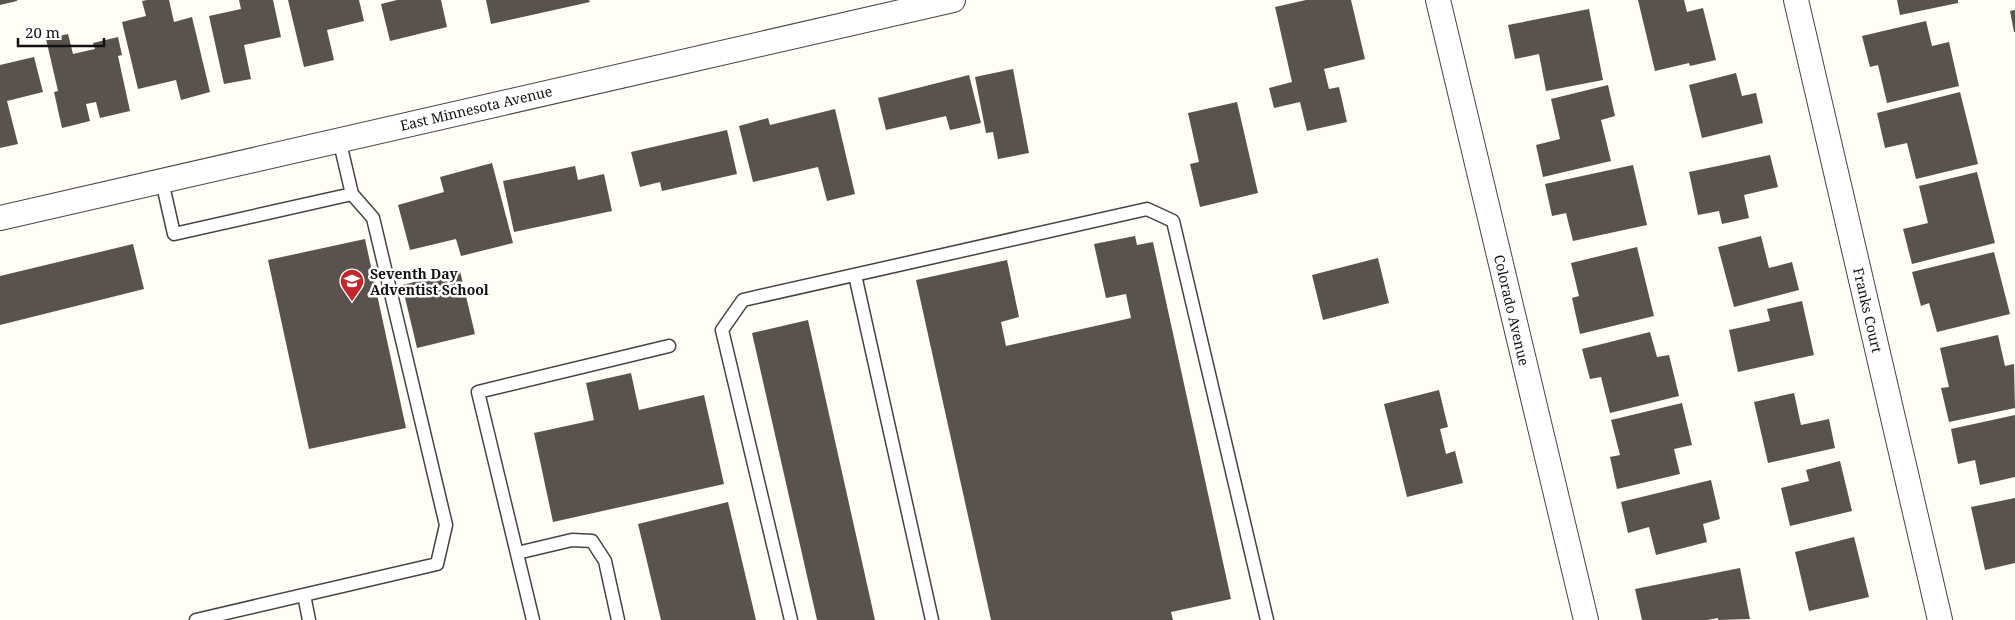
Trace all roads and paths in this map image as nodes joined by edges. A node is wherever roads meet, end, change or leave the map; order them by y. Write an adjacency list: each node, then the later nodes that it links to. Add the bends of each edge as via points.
1 (953, 0): 4 (street, East Minnesota Avenue)
2 (1438, 0): 19 (street, Colorado Avenue)
3 (1796, 0): 20 (street, Franks Court)
4 (339, 139): 5 (street, East Minnesota Avenue); 6 (lane)
5 (162, 180): 6 (lane, via 174,234); 7 (street, East Minnesota Avenue)
6 (352, 194): 11 (lane, via 373,218 446,525 437,564)
7 (0, 218)
8 (855, 275): 16 (lane, via 743,300 722,330); 17 (lane); 18 (lane, via 1147,209 1173,222)
9 (668, 346): 10 (lane, via 478,392)
10 (517, 553): 14 (lane); 15 (lane, via 572,540 592,541 605,561)
11 (304, 595): 12 (lane); 13 (lane)
12 (196, 620)
13 (310, 620)
14 (533, 620)
15 (618, 620)
16 (791, 620)
17 (932, 620)
18 (1267, 620)
19 (1586, 620)
20 (1940, 620)

